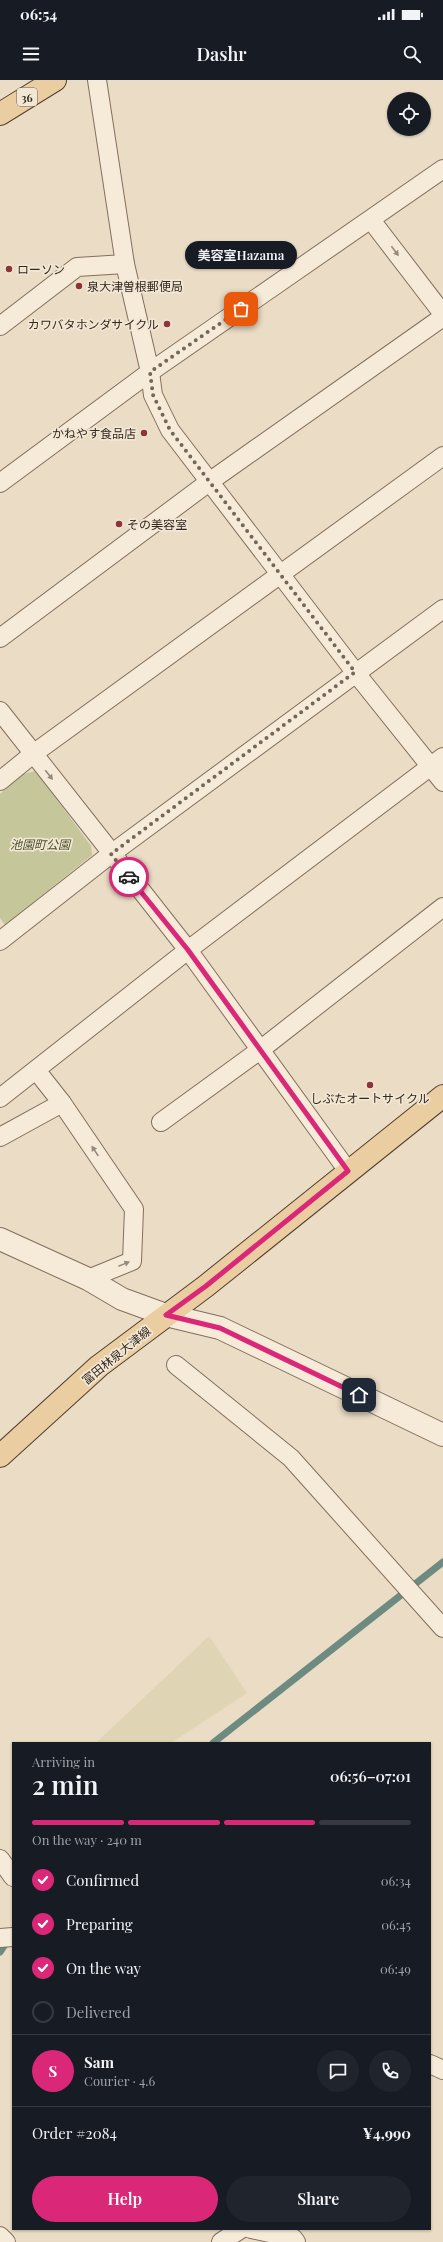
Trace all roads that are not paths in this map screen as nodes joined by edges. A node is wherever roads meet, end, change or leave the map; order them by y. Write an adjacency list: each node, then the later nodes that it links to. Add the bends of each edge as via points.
1 (55, 80): 3 (main road, 36)
2 (97, 80): 6 (street)
3 (0, 114)
4 (443, 169): 5 (street)
5 (371, 220): 7 (street, one-way to 7); 9 (street)
6 (126, 264): 8 (street, via 77,267); 9 (street)
7 (443, 316): 11 (street)
8 (0, 326)
9 (150, 372): 11 (street, via 153,395 170,430); 12 (street)
10 (443, 456): 13 (street)
11 (210, 482): 13 (street); 15 (street)
12 (0, 483)
13 (281, 573): 16 (street); 18 (street)
14 (443, 609): 16 (street)
15 (0, 638)
16 (355, 672): 19 (street); 22 (street)
17 (0, 710): 18 (street)
18 (33, 754): 20 (street); 22 (street, one-way to 22)
19 (437, 761): 21 (street); 25 (street)
20 (0, 780)
21 (443, 782)
22 (111, 854): 24 (street); 25 (street)
23 (443, 907): 26 (street)
24 (0, 941)
25 (188, 950): 26 (street); 27 (street)
26 (260, 1050): 31 (street); 33 (street)
27 (36, 1070): 29 (street); 30 (street)
28 (443, 1096): 33 (main road, 富田林泉大津線)
29 (0, 1098)
30 (62, 1103): 32 (street); 35 (street, one-way to 30, via 132,1261 134,1208)
31 (160, 1122)
32 (0, 1137)
33 (348, 1171): 36 (main road, 富田林泉大津線, via 206,1286)
34 (0, 1239): 35 (street)
35 (88, 1279): 36 (street, via 122,1299)
36 (166, 1315): 38 (street, via 220,1328); 39 (main road, 富田林泉大津線, via 99,1366)
37 (176, 1365): 40 (street, via 291,1458)
38 (443, 1435)
39 (0, 1456)
40 (443, 1628)
41 (0, 1859): 42 (street)
42 (12, 1876)
43 (431, 2064): 44 (street)
44 (443, 2070)
45 (239, 2230): 49 (street)
46 (256, 2230): 50 (street, via 293,2238)
47 (0, 2236): 48 (street)
48 (6, 2242)
49 (221, 2242)
50 (296, 2242)

